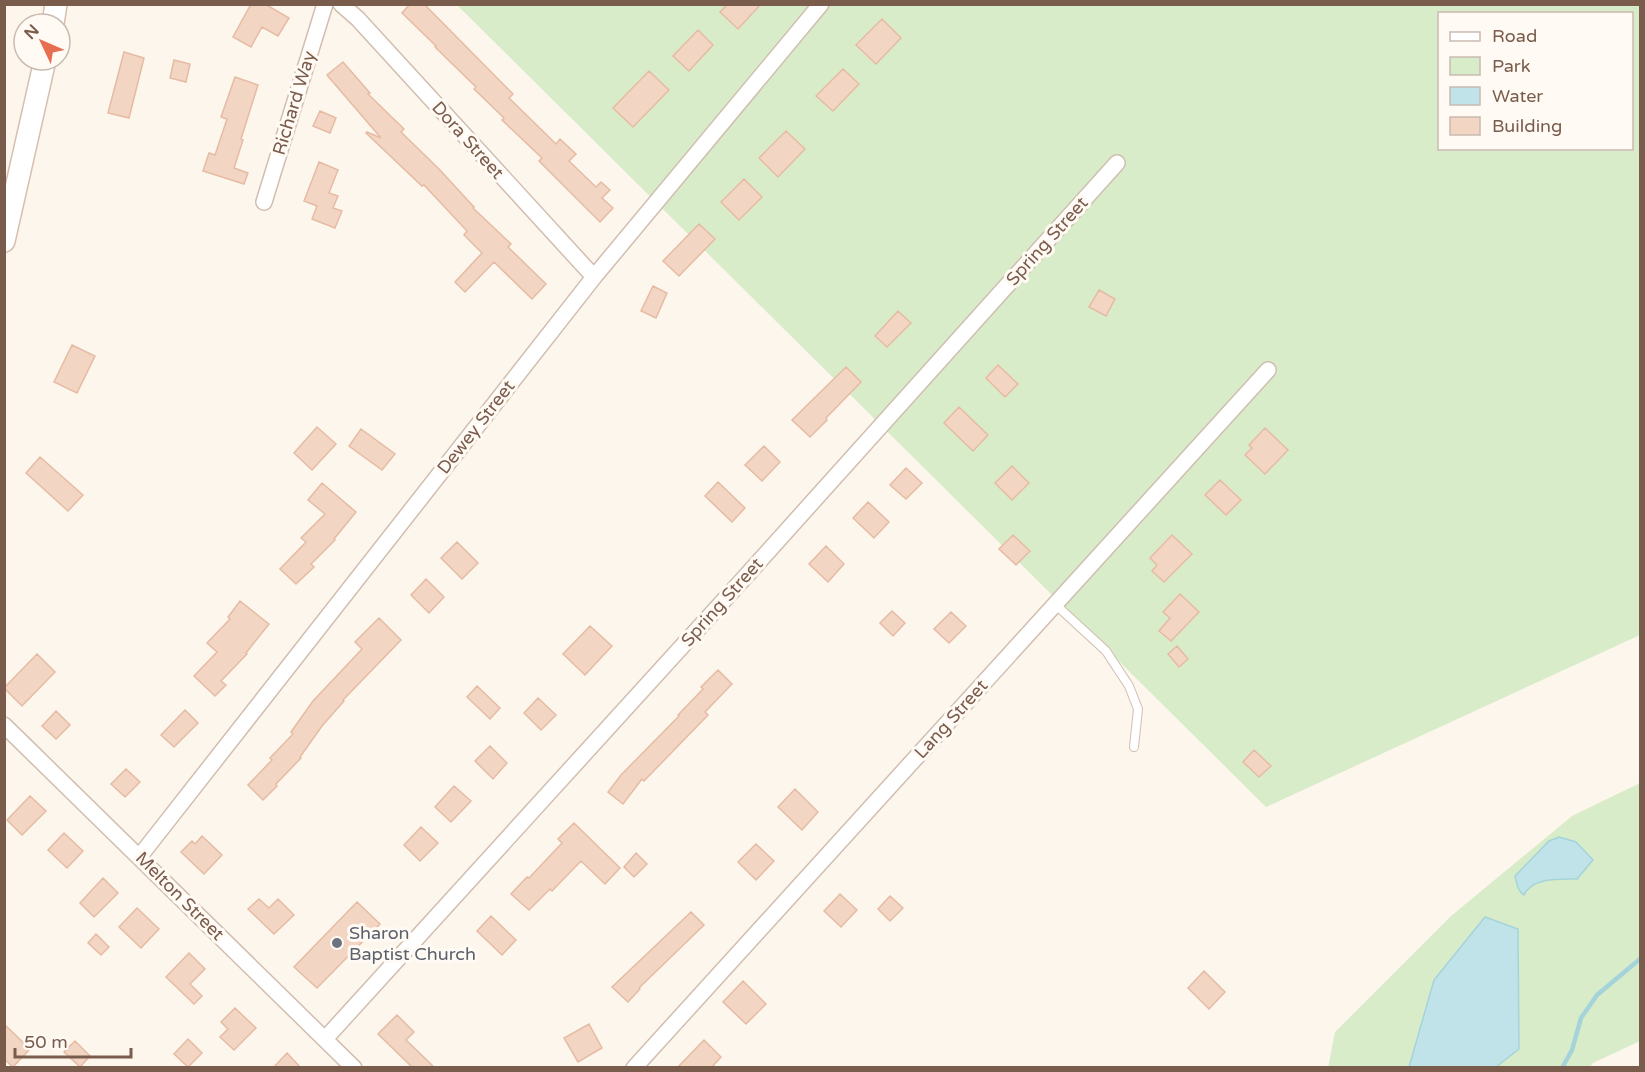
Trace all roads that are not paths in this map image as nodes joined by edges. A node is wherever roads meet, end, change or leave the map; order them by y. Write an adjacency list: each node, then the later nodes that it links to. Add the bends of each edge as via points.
1 (325, 4): 6 (street, Richard Way)
2 (341, 4): 8 (street, Dora Street)
3 (821, 4): 8 (street, Dewey Street)
4 (42, 72): 7 (main road)
5 (1117, 163): 14 (street, Spring Street)
6 (264, 202)
7 (4, 242)
8 (594, 277): 13 (street, Dewey Street)
9 (1268, 370): 10 (street, Lang Street)
10 (1055, 604): 12 (lane, via 1106,651 1129,686 1137,709); 16 (street, Lang Street)
11 (4, 725): 13 (street, Melton Street)
12 (1134, 747)
13 (140, 856): 14 (street, Melton Street)
14 (325, 1039): 15 (street, Melton Street)
15 (354, 1068)
16 (634, 1068)

